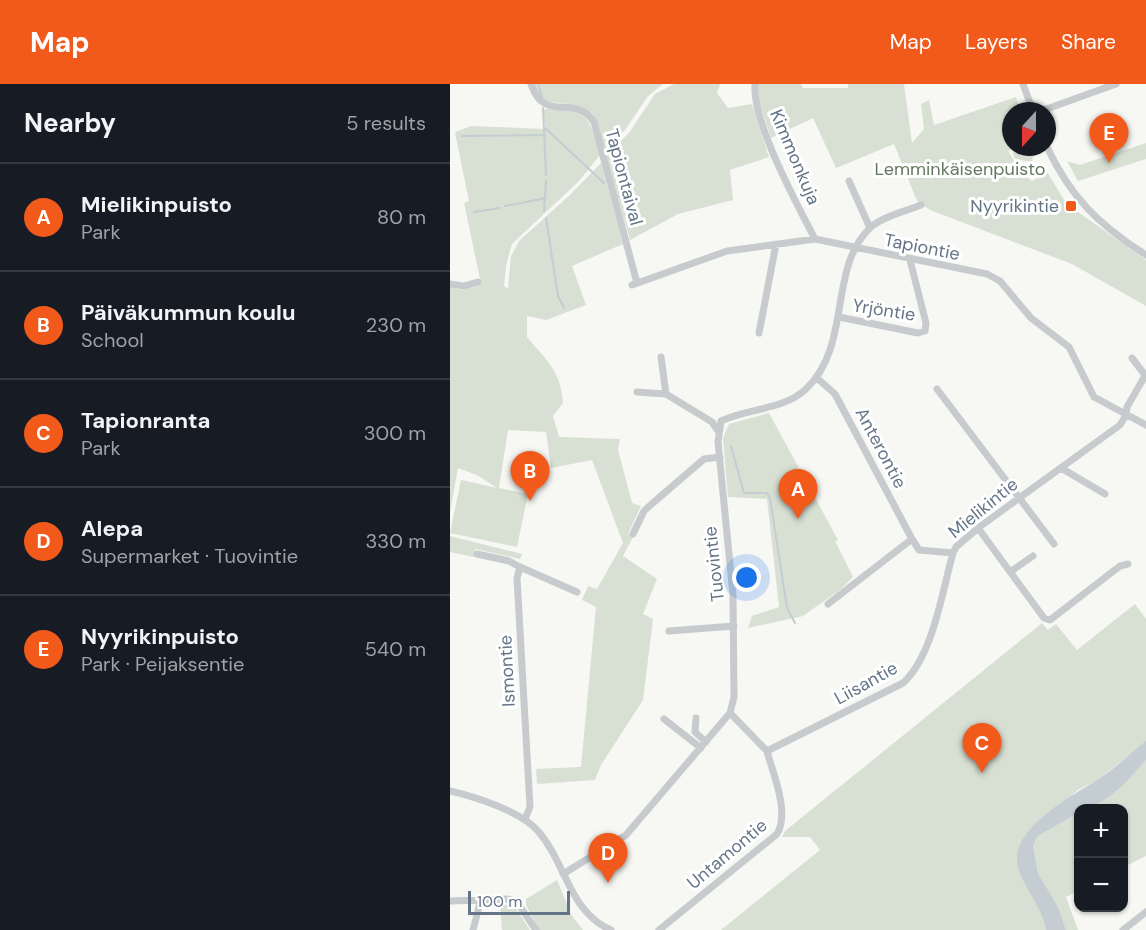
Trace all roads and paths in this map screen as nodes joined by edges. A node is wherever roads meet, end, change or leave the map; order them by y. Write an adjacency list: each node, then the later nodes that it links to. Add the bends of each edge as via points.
1 (531, 84): 19 (street, Tapiontaival, via 538,101 581,110 594,122)
2 (755, 84): 12 (street, Kimmonkuja, via 756,102 782,174)
3 (1023, 84): 6 (street)
4 (1116, 84): 5 (street)
5 (1093, 88): 7 (street)
6 (1030, 102)
7 (1056, 104)
8 (1051, 156): 15 (street, via 1089,212)
9 (849, 180): 11 (street)
10 (921, 205): 11 (street)
11 (870, 228): 14 (street)
12 (814, 239): 13 (street, Tapiontie); 14 (street, Tapiontie)
13 (776, 244): 19 (street, Tapiontie, via 727,251); 21 (street)
14 (855, 249): 16 (street, Tapiontie); 20 (street, via 850,255)
15 (1146, 255)
16 (910, 260): 20 (street, Yrjöntie, via 926,323 924,330 918,333); 29 (street, Tapiontie, via 994,277 1031,318 1069,347 1094,397)
17 (478, 282): 18 (street)
18 (450, 284)
19 (635, 284)
20 (839, 317): 25 (street, via 832,350)
21 (759, 333)
22 (661, 357): 28 (street)
23 (1132, 358): 24 (street)
24 (1146, 375): 29 (street, via 1127,406)
25 (817, 378): 31 (street, via 786,402 731,416 721,421); 38 (street, Anterontie, via 835,394)
26 (937, 388): 35 (street)
27 (637, 392): 28 (street)
28 (666, 394): 31 (street, via 712,422)
29 (1126, 415): 30 (street, Tapiontie); 33 (street, Mielikintie, via 1120,425)
30 (1146, 425)
31 (718, 430): 32 (street, Tuovintie)
32 (720, 457): 37 (street, via 704,459 654,502 644,511); 48 (street, Tuovintie)
33 (1061, 468): 34 (street); 35 (street, Mielikintie)
34 (1105, 494)
35 (1019, 497): 36 (street, Mielikintie); 39 (street)
36 (978, 528): 40 (street, Mielikintie); 45 (street)
37 (633, 534)
38 (912, 538): 40 (street, Mielikintie, via 919,550); 47 (street)
39 (1054, 544)
40 (953, 553): 54 (street, Liisantie, via 923,657 914,673 903,683)
41 (477, 554): 44 (street)
42 (1033, 556): 45 (street)
43 (1128, 564): 45 (street, via 1120,566 1050,620 1044,618)
44 (520, 567): 46 (street); 56 (street, Ismontie, via 517,578 530,807)
45 (1010, 572)
46 (577, 592)
47 (828, 604)
48 (734, 626): 49 (street); 50 (street, Tuovintie, via 734,697)
49 (669, 631)
50 (730, 713): 53 (street); 54 (street)
51 (696, 718): 53 (street, via 695,732)
52 (664, 719): 53 (street)
53 (704, 745): 57 (street, via 626,836)
54 (767, 751): 64 (street, Untamontie, via 780,803 781,828)
55 (450, 790): 56 (street)
56 (525, 819): 57 (street, via 538,831)
57 (563, 874): 61 (street, via 586,914)
58 (481, 899): 59 (street); 62 (street); 63 (street, via 517,902)
59 (450, 901)
60 (1146, 912): 65 (street)
61 (606, 929)
62 (473, 930)
63 (536, 930)
64 (659, 930)
65 (1123, 930)

